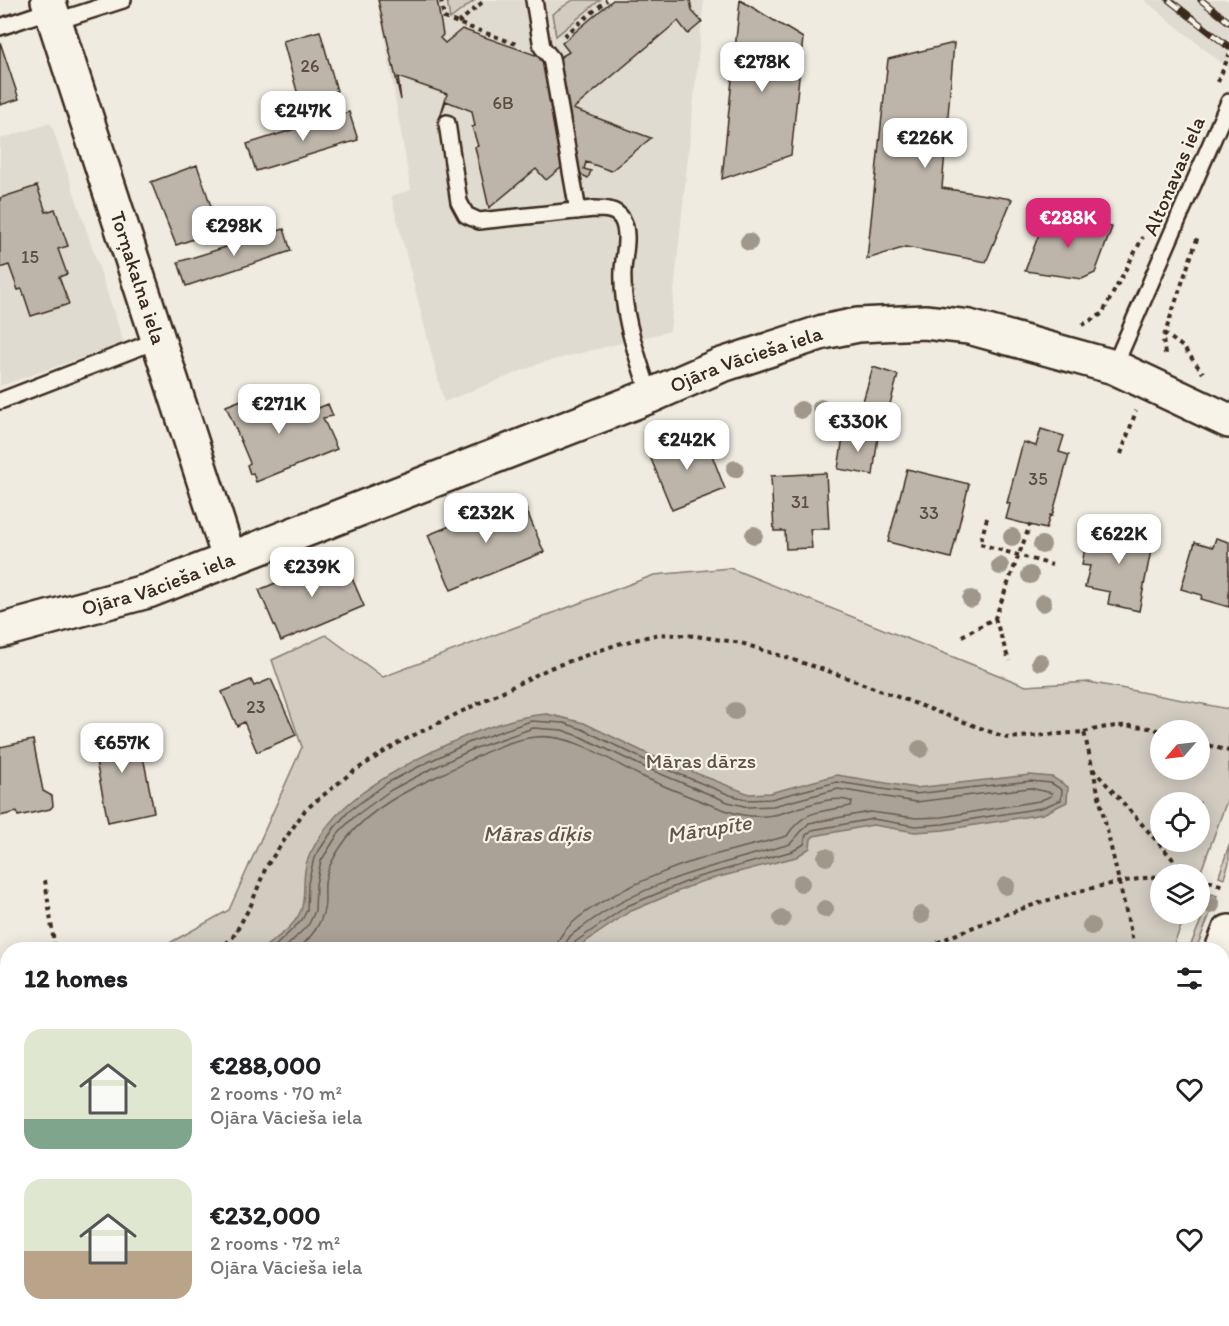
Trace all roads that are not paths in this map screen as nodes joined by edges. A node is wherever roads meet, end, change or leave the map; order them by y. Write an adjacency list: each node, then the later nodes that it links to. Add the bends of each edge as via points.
1 (123, 0): 3 (lane)
2 (534, 0): 7 (lane, via 542,47 551,58)
3 (51, 10): 4 (lane); 8 (street, Torņakalna iela)
4 (0, 27)
5 (1229, 102): 9 (lane, Altonavas iela)
6 (447, 123): 7 (lane, via 459,202 466,215 478,221)
7 (578, 211): 10 (lane, via 611,210 622,217 626,228 623,286 632,339)
8 (158, 340): 11 (lane); 13 (street, Torņakalna iela)
9 (1114, 367): 10 (street, Ojāra Vācieša iela, via 969,327 890,323 823,332 719,366); 12 (street, Ojāra Vācieša iela)
10 (650, 396): 13 (street, Ojāra Vācieša iela)
11 (0, 401)
12 (1229, 421)
13 (229, 558): 14 (street, Ojāra Vācieša iela, via 148,591)
14 (0, 631)

